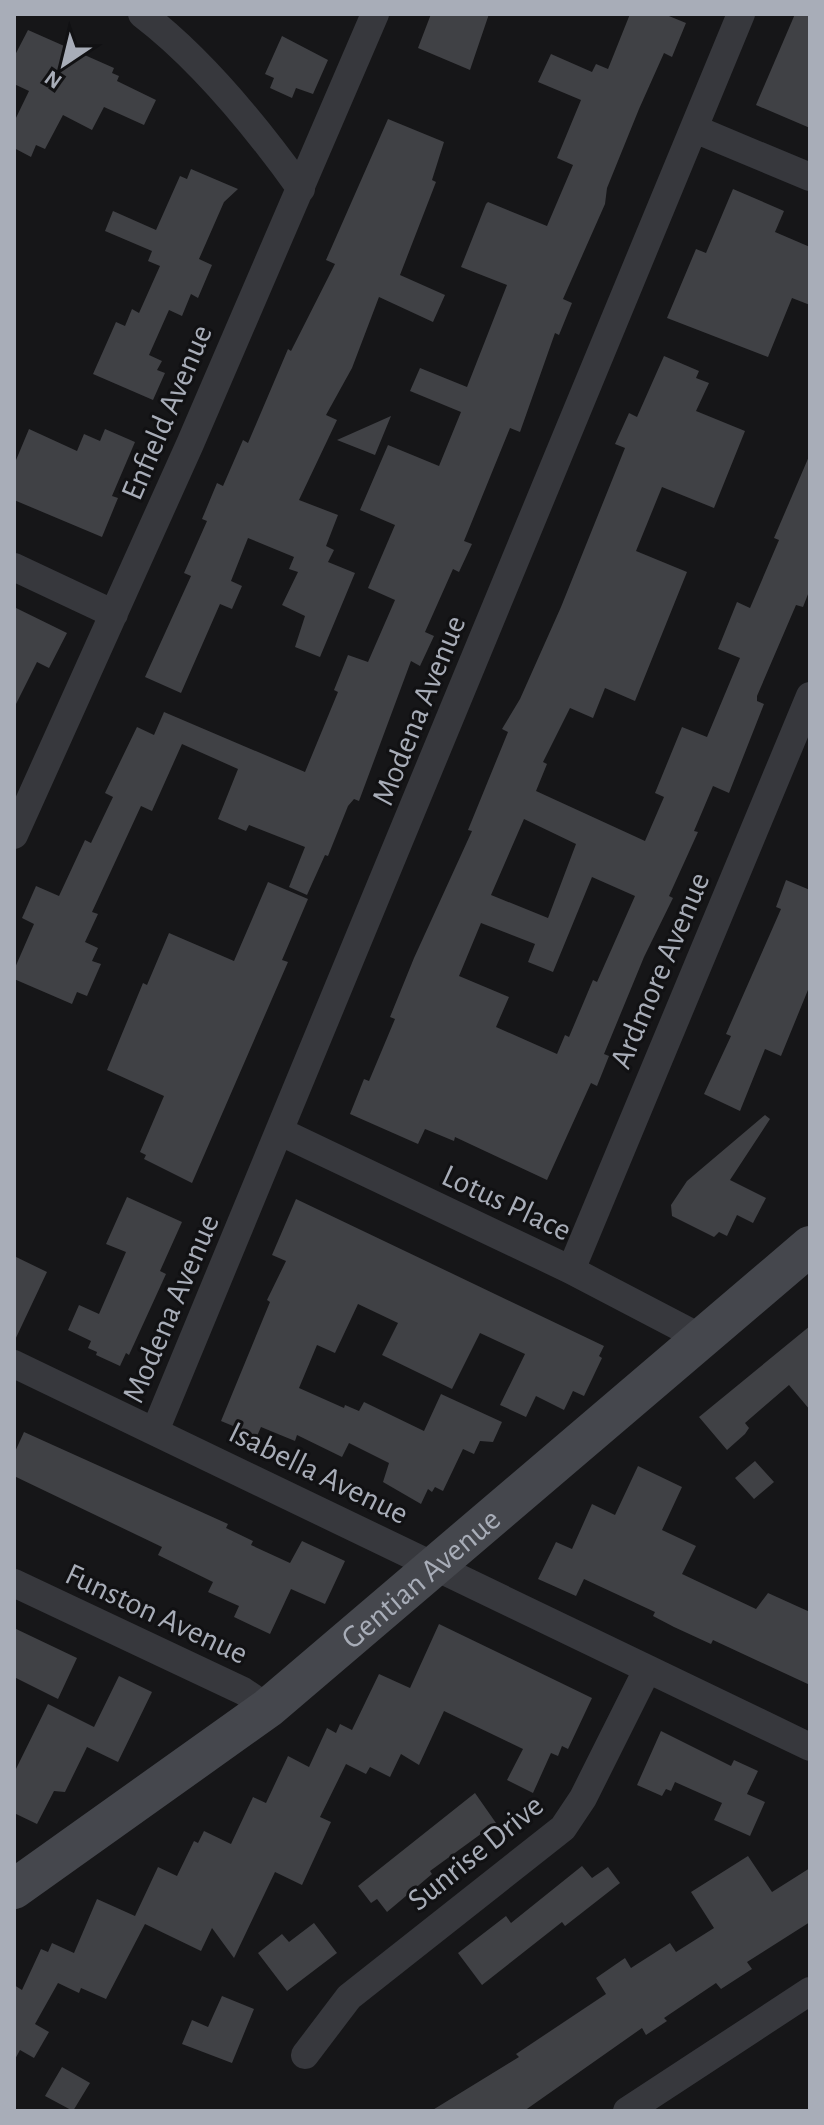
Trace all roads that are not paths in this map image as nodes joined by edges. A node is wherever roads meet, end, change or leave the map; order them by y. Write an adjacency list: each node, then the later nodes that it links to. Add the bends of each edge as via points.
1 (142, 14): 6 (street, via 168,34 276,153)
2 (375, 14): 6 (street, Enfield Avenue)
3 (741, 14): 4 (street, Modena Avenue)
4 (695, 129): 5 (street); 11 (street, Modena Avenue)
5 (810, 177)
6 (301, 189): 8 (street, Enfield Avenue)
7 (14, 567): 8 (street)
8 (114, 614): 10 (street, Enfield Avenue)
9 (810, 696): 13 (street, Ardmore Avenue)
10 (14, 835)
11 (281, 1132): 13 (street, Lotus Place); 16 (street, Modena Avenue)
12 (810, 1246): 14 (street, Gentian Avenue)
13 (571, 1270): 14 (street, Lotus Place)
14 (701, 1338): 17 (street, Gentian Avenue)
15 (14, 1364): 16 (street, Isabella Avenue)
16 (155, 1431): 17 (street, Isabella Avenue)
17 (435, 1565): 19 (street, Isabella Avenue); 20 (street, Gentian Avenue)
18 (14, 1583): 20 (street, Funston Avenue, via 243,1691)
19 (647, 1670): 21 (street, Isabella Avenue); 24 (street, Sunrise Drive, via 563,1828 349,1997)
20 (268, 1708): 22 (street, Gentian Avenue)
21 (810, 1747)
22 (18, 1881)
23 (810, 1991): 25 (street)
24 (305, 2055)
25 (627, 2111)

